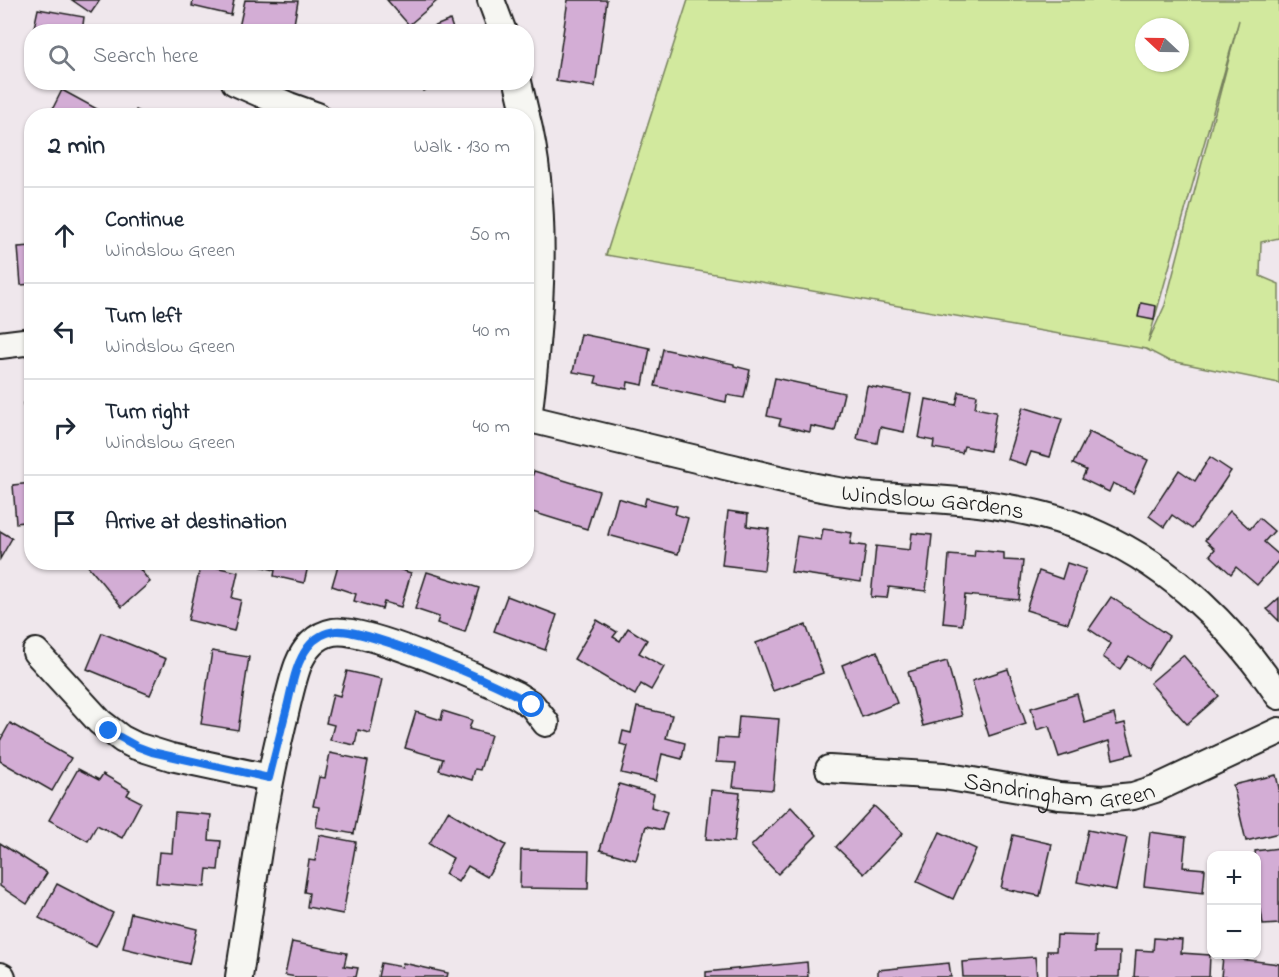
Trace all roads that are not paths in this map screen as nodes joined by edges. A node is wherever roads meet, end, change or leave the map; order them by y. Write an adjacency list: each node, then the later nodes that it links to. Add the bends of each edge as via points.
1 (491, 0): 2 (street)
2 (500, 24)
3 (253, 90): 5 (street)
4 (520, 90): 6 (street)
5 (295, 108)
6 (524, 108)
7 (534, 152): 10 (street, via 540,209)
8 (24, 342): 9 (street)
9 (0, 345)
10 (534, 359)
11 (534, 420): 13 (street, Windslow Gardens, via 846,493 983,504 1077,526 1136,555 1203,606 1257,663)
12 (36, 652): 17 (street, via 100,722 122,739 171,757)
13 (1279, 696)
14 (546, 723): 17 (street, via 525,700 469,674 401,648 335,631 316,639 298,664)
15 (1279, 731): 16 (street, Sandringham Green, via 1155,789 1103,799 1059,796 944,776)
16 (829, 769)
17 (269, 778): 18 (street)
18 (239, 977)

